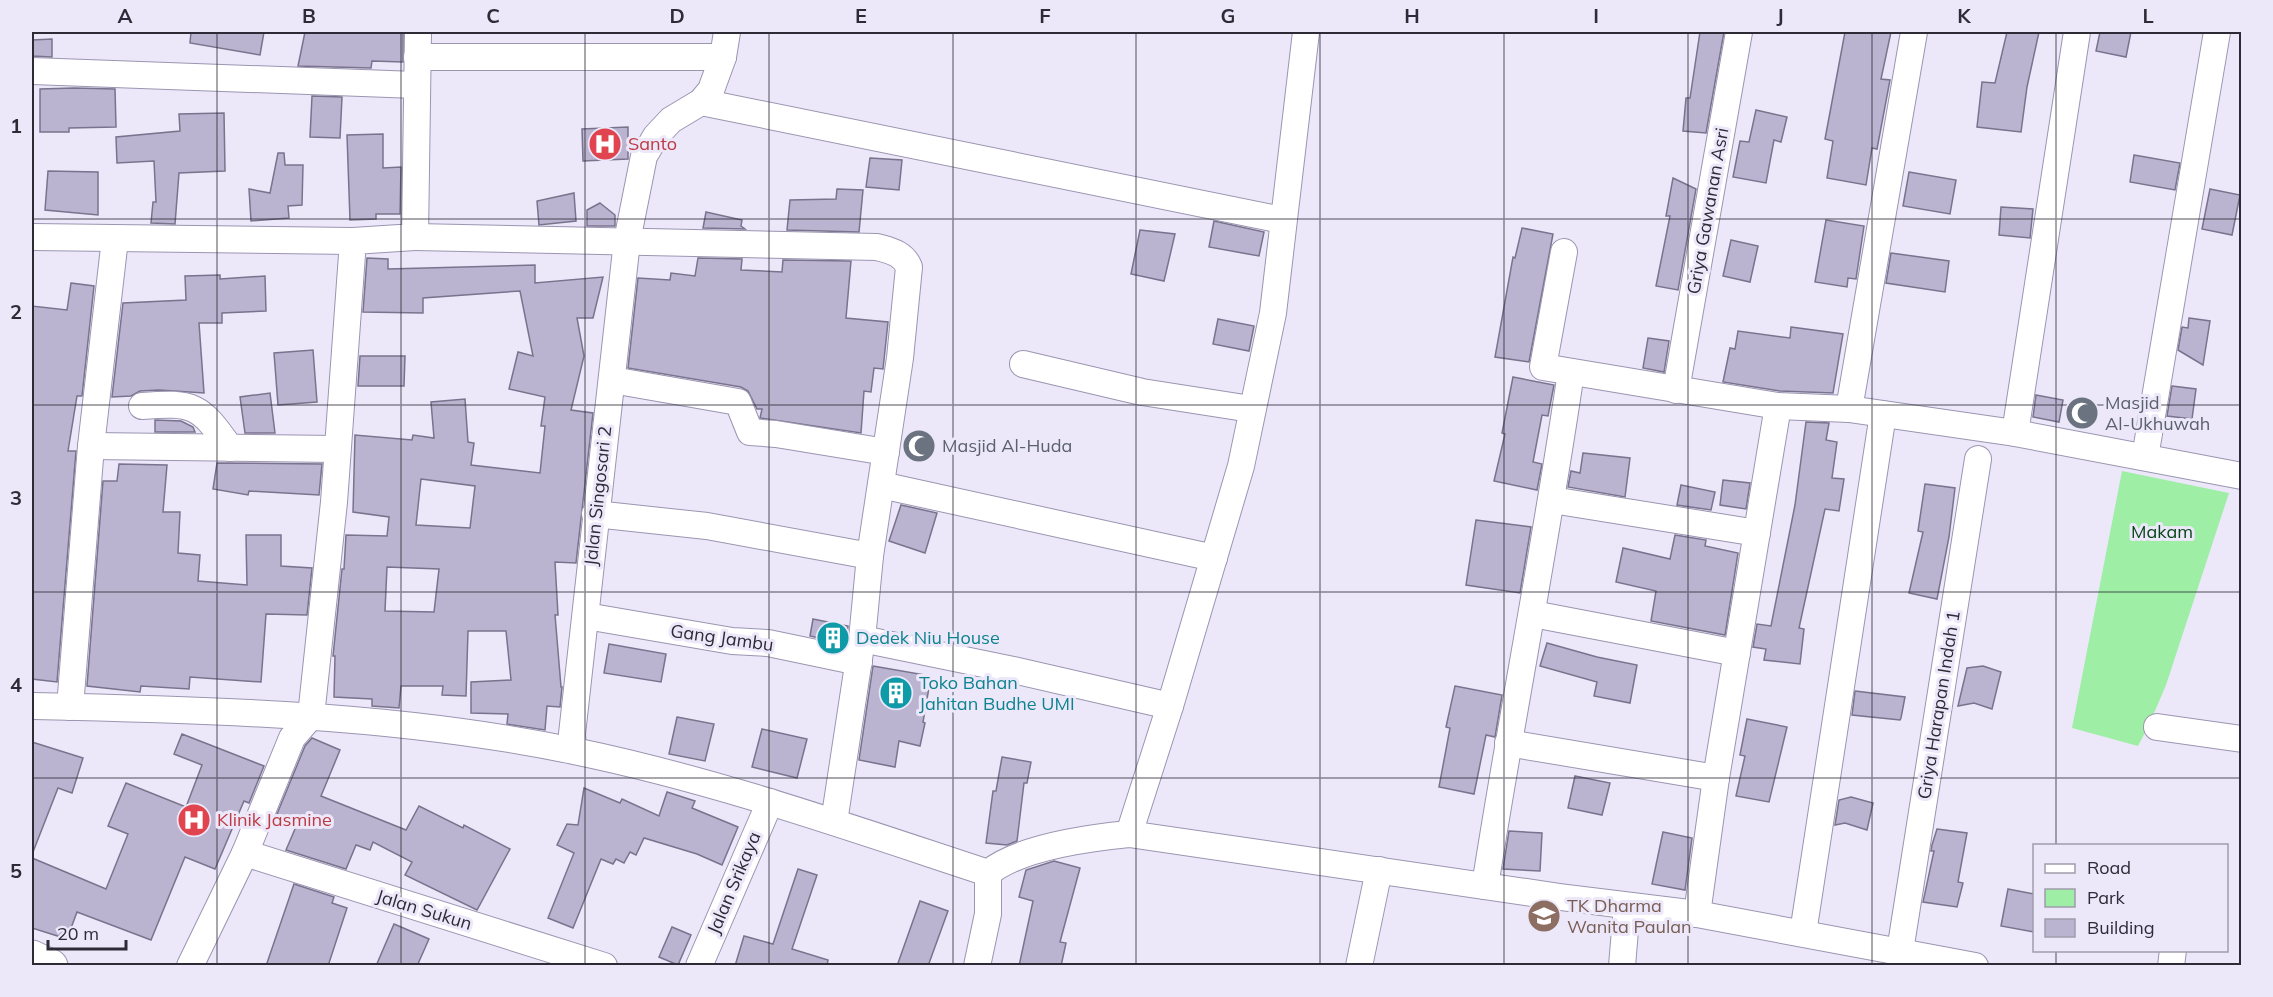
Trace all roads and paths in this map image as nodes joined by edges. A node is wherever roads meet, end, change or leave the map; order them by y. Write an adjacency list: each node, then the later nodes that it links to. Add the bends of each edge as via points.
1 (418, 32): 8 (street)
2 (727, 32): 9 (street)
3 (1306, 32): 13 (street)
4 (1739, 32): 23 (street, Griya Gawanan Asri)
5 (1914, 32): 26 (street)
6 (2077, 32): 29 (street)
7 (2217, 32): 34 (street)
8 (417, 57): 9 (street); 11 (street)
9 (723, 57): 12 (street, via 711,90)
10 (32, 71): 11 (street)
11 (416, 85): 15 (street)
12 (701, 102): 13 (street); 17 (street, Jalan Singosari 2, via 671,120 644,156)
13 (1282, 220): 27 (street, via 1273,313)
14 (32, 237): 16 (street)
15 (415, 237): 17 (street); 18 (street)
16 (115, 239): 18 (street); 30 (street)
17 (627, 241): 22 (street, Jalan Singosari 2); 33 (street, via 877,247 898,253 909,267)
18 (352, 242): 32 (street)
19 (1564, 252): 21 (street, via 1543,367)
20 (1023, 364): 27 (street, via 1142,392)
21 (1570, 372): 23 (street); 38 (street)
22 (612, 380): 33 (street, via 738,402 750,432); 39 (street, Jalan Singosari 2)
23 (1676, 390): 25 (street)
24 (142, 406): 31 (street, via 174,405 196,410)
25 (1778, 406): 26 (street); 40 (street)
26 (1849, 409): 28 (street)
27 (1251, 410): 42 (street, via 1241,466)
28 (1883, 414): 29 (street); 65 (street)
29 (2015, 433): 34 (street)
30 (92, 446): 31 (street); 48 (street)
31 (230, 448): 32 (street)
32 (337, 449): 50 (street)
33 (886, 453): 37 (street)
34 (2145, 457): 36 (street)
35 (1978, 459): 66 (street, Griya Harapan Indah 1)
36 (2241, 476)
37 (880, 485): 41 (street); 42 (street)
38 (1552, 500): 40 (street); 43 (street)
39 (595, 514): 41 (street, via 707,526); 44 (street, Jalan Singosari 2)
40 (1757, 533): 46 (street)
41 (870, 556): 45 (street)
42 (1214, 558): 49 (street)
43 (1533, 614): 46 (street); 53 (street)
44 (586, 616): 45 (street, Gang Jambu, via 732,640); 54 (street, Jalan Singosari 2)
45 (860, 651): 49 (street, Gang Jambu, via 1013,670); 57 (street)
46 (1737, 653): 55 (street)
47 (32, 706): 48 (street)
48 (70, 706): 50 (street)
49 (1170, 706): 58 (street)
50 (310, 716): 54 (street, via 467,732); 59 (street, via 292,738)
51 (2157, 727): 52 (street)
52 (2241, 739)
53 (1508, 742): 55 (street); 62 (street)
54 (573, 750): 56 (street, via 680,774)
55 (1716, 778): 64 (street)
56 (770, 802): 57 (street); 71 (street, Jalan Srikaya)
57 (834, 822): 61 (street)
58 (1129, 834): 60 (street); 61 (street, via 1032,852 1005,861)
59 (245, 853): 69 (street); 70 (street, Jalan Sukun)
60 (1379, 870): 62 (street); 73 (street)
61 (988, 873): 72 (street, via 988,914)
62 (1485, 886): 63 (street)
63 (1627, 906): 64 (street); 74 (street)
64 (1697, 914): 65 (street)
65 (1803, 933): 66 (street)
66 (1900, 951): 75 (street)
67 (32, 957): 68 (highway)
68 (51, 966)
69 (190, 966)
70 (604, 966)
71 (699, 966)
72 (977, 966)
73 (1359, 966)
74 (1622, 966)
75 (1975, 966)

